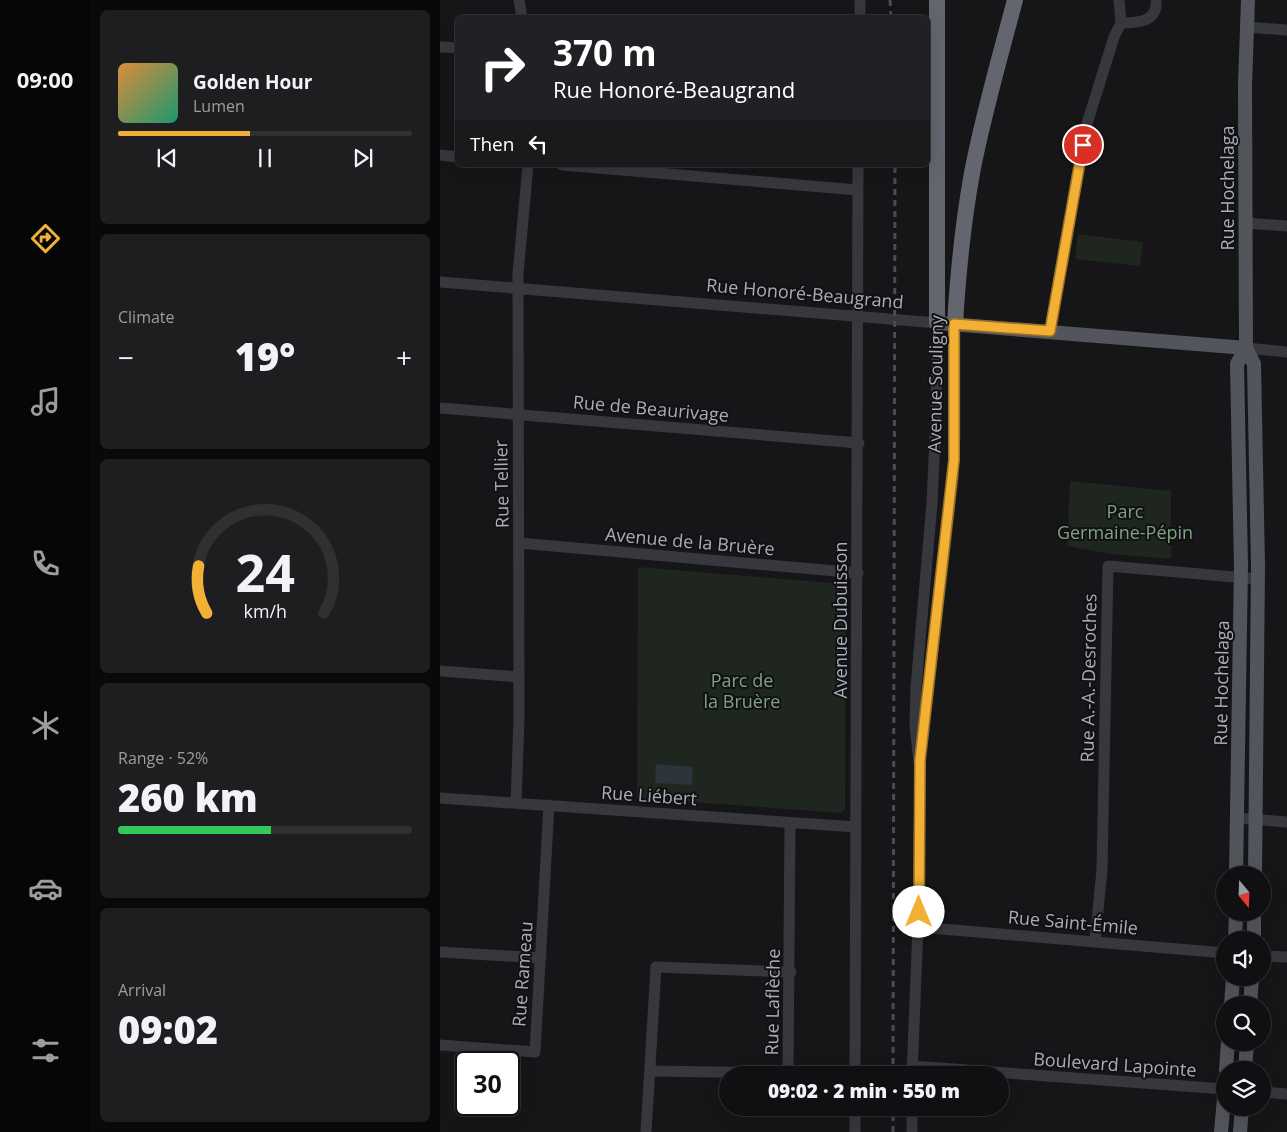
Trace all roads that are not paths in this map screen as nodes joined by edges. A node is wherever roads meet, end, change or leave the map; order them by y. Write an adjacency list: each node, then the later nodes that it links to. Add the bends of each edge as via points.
1 (520, 0): 9 (street)
2 (860, 0): 10 (street)
3 (937, 0): 27 (highway, Avenue Souligny)
4 (1015, 0): 28 (highway, Avenue Souligny, via 972,172)
5 (1119, 0): 11 (street)
6 (1156, 0): 11 (street, via 1156,8 1149,19)
7 (1244, 0): 12 (main road, Rue Hochelaga)
8 (1248, 0): 12 (main road, Rue Hochelaga)
9 (522, 15)
10 (860, 15)
11 (1121, 23): 29 (street, via 1085,130)
12 (1246, 27): 13 (street); 22 (main road, Rue Hochelaga)
13 (1287, 30)
14 (440, 47): 15 (street)
15 (455, 48)
16 (440, 155): 17 (street)
17 (455, 157)
18 (528, 167): 25 (street, Rue Tellier)
19 (586, 167): 21 (street)
20 (858, 167): 21 (street, Avenue Dubuisson)
21 (858, 190): 26 (street, Avenue Dubuisson)
22 (1245, 223): 23 (street); 30 (main road, Rue Hochelaga)
23 (1287, 226)
24 (440, 282): 25 (street, Rue Honoré-Beaugrand)
25 (518, 289): 26 (street, Rue Honoré-Beaugrand); 33 (street, Rue Tellier)
26 (857, 316): 27 (street, Rue Honoré-Beaugrand); 34 (street, Avenue Dubuisson)
27 (938, 323): 28 (main road, Rue Honoré-Beaugrand); 43 (street, Avenue Souligny, via 932,503 915,724)
28 (954, 324): 29 (main road, Rue Honoré-Beaugrand); 43 (street, Avenue Souligny, via 953,479)
29 (1050, 331): 30 (main road, Rue Honoré-Beaugrand)
30 (1246, 348): 31 (street, Rue Honoré-Beaugrand); 35 (main road, Rue Hochelaga, via 1237,364); 36 (main road, Rue Hochelaga, via 1254,364)
31 (1287, 352)
32 (440, 408): 33 (street, Rue de Beaurivage)
33 (517, 414): 34 (street, Rue de Beaurivage); 37 (street, Rue Tellier)
34 (859, 443): 38 (street, Avenue Dubuisson)
35 (1241, 491): 36 (main road); 39 (main road, Rue Hochelaga)
36 (1258, 491): 40 (main road, Rue Hochelaga)
37 (519, 543): 38 (street, Avenue de la Bruère); 42 (street, Rue Tellier)
38 (858, 574): 51 (street, Avenue Dubuisson)
39 (1241, 578): 40 (street, Rue A.-A.-Desroches); 47 (main road, Rue Hochelaga); 55 (street, Rue A.-A.-Desroches, via 1108,566 1102,870)
40 (1258, 579): 48 (main road, Rue Hochelaga)
41 (440, 671): 42 (street)
42 (519, 678): 45 (street, Rue Tellier)
43 (920, 773): 54 (street, Avenue Souligny)
44 (440, 798): 45 (street, Rue Liébert)
45 (516, 803): 46 (street, Rue Liébert)
46 (549, 805): 50 (street, Rue Liébert); 60 (street, Rue Rameau)
47 (1238, 818): 48 (street); 52 (main road, Rue Hochelaga)
48 (1255, 820): 49 (street); 53 (main road, Rue Hochelaga)
49 (1287, 822)
50 (790, 823): 51 (street, Rue Liébert); 61 (street, Rue Laflèche)
51 (856, 827): 63 (street, Avenue Dubuisson)
52 (1236, 866)
53 (1254, 866)
54 (918, 927): 55 (street, Rue Saint-Émile); 64 (street, Avenue Souligny)
55 (1095, 941): 57 (street, Rue Saint-Émile)
56 (440, 952): 60 (street)
57 (1216, 952)
58 (1271, 956): 59 (street)
59 (1287, 957)
60 (541, 958): 62 (street, Rue Rameau, via 535,1052)
61 (790, 972): 65 (street, via 656,967); 65 (street, Rue Laflèche, via 788,1073)
62 (440, 1045)
63 (855, 1066)
64 (912, 1066)
65 (651, 1070): 74 (street)
66 (1009, 1076): 67 (street, Boulevard Lapointe)
67 (1216, 1088)
68 (1271, 1093): 69 (street)
69 (1287, 1094)
70 (855, 1116): 75 (street)
71 (912, 1116): 76 (street)
72 (1222, 1116): 77 (main road)
73 (1241, 1116): 78 (main road)
74 (646, 1132)
75 (855, 1132)
76 (912, 1132)
77 (1221, 1132)
78 (1240, 1132)

